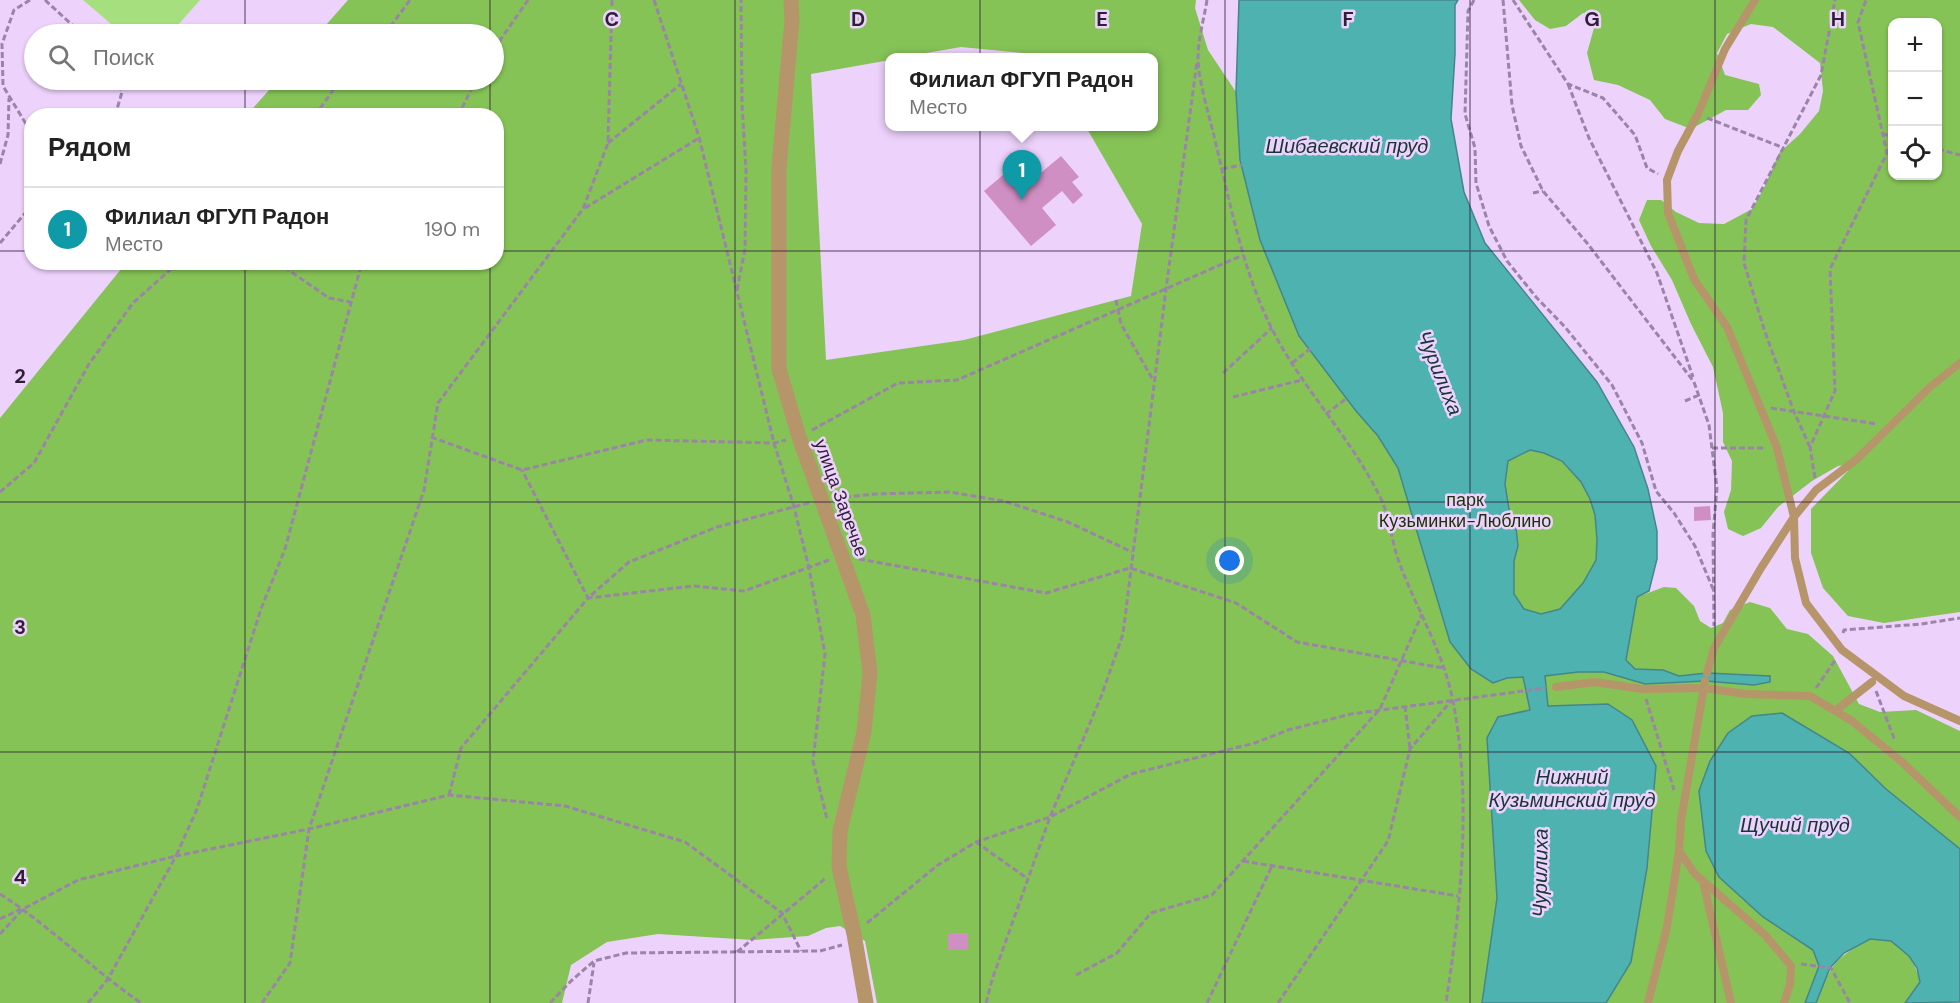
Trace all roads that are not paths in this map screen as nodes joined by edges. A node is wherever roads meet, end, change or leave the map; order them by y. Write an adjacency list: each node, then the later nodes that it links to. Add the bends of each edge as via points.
1 (790, 0): 13 (street, улица Заречье, via 792,20 779,167 779,369 799,437 863,615 870,674 864,732 840,831 839,867)
2 (1755, 0): 4 (lane, via 1725,49 1678,151 1667,180 1668,213 1694,279 1727,327 1760,406 1777,448)
3 (1960, 363): 4 (lane, via 1857,459 1816,490)
4 (1794, 517): 5 (lane, via 1714,648); 9 (lane, via 1795,558 1806,603 1842,650 1904,696)
5 (1705, 681): 7 (lane, via 1642,689 1595,682); 8 (lane, via 1746,694 1809,696); 11 (lane)
6 (1872, 682): 8 (lane)
7 (1556, 687)
8 (1835, 711): 10 (lane, via 1902,762)
9 (1960, 721)
10 (1960, 817)
11 (1679, 851): 12 (lane); 14 (lane, via 1668,927)
12 (1703, 881): 15 (lane); 16 (lane, via 1765,935 1791,966)
13 (866, 1003)
14 (1648, 1003)
15 (1731, 1003)
16 (1784, 1003)

